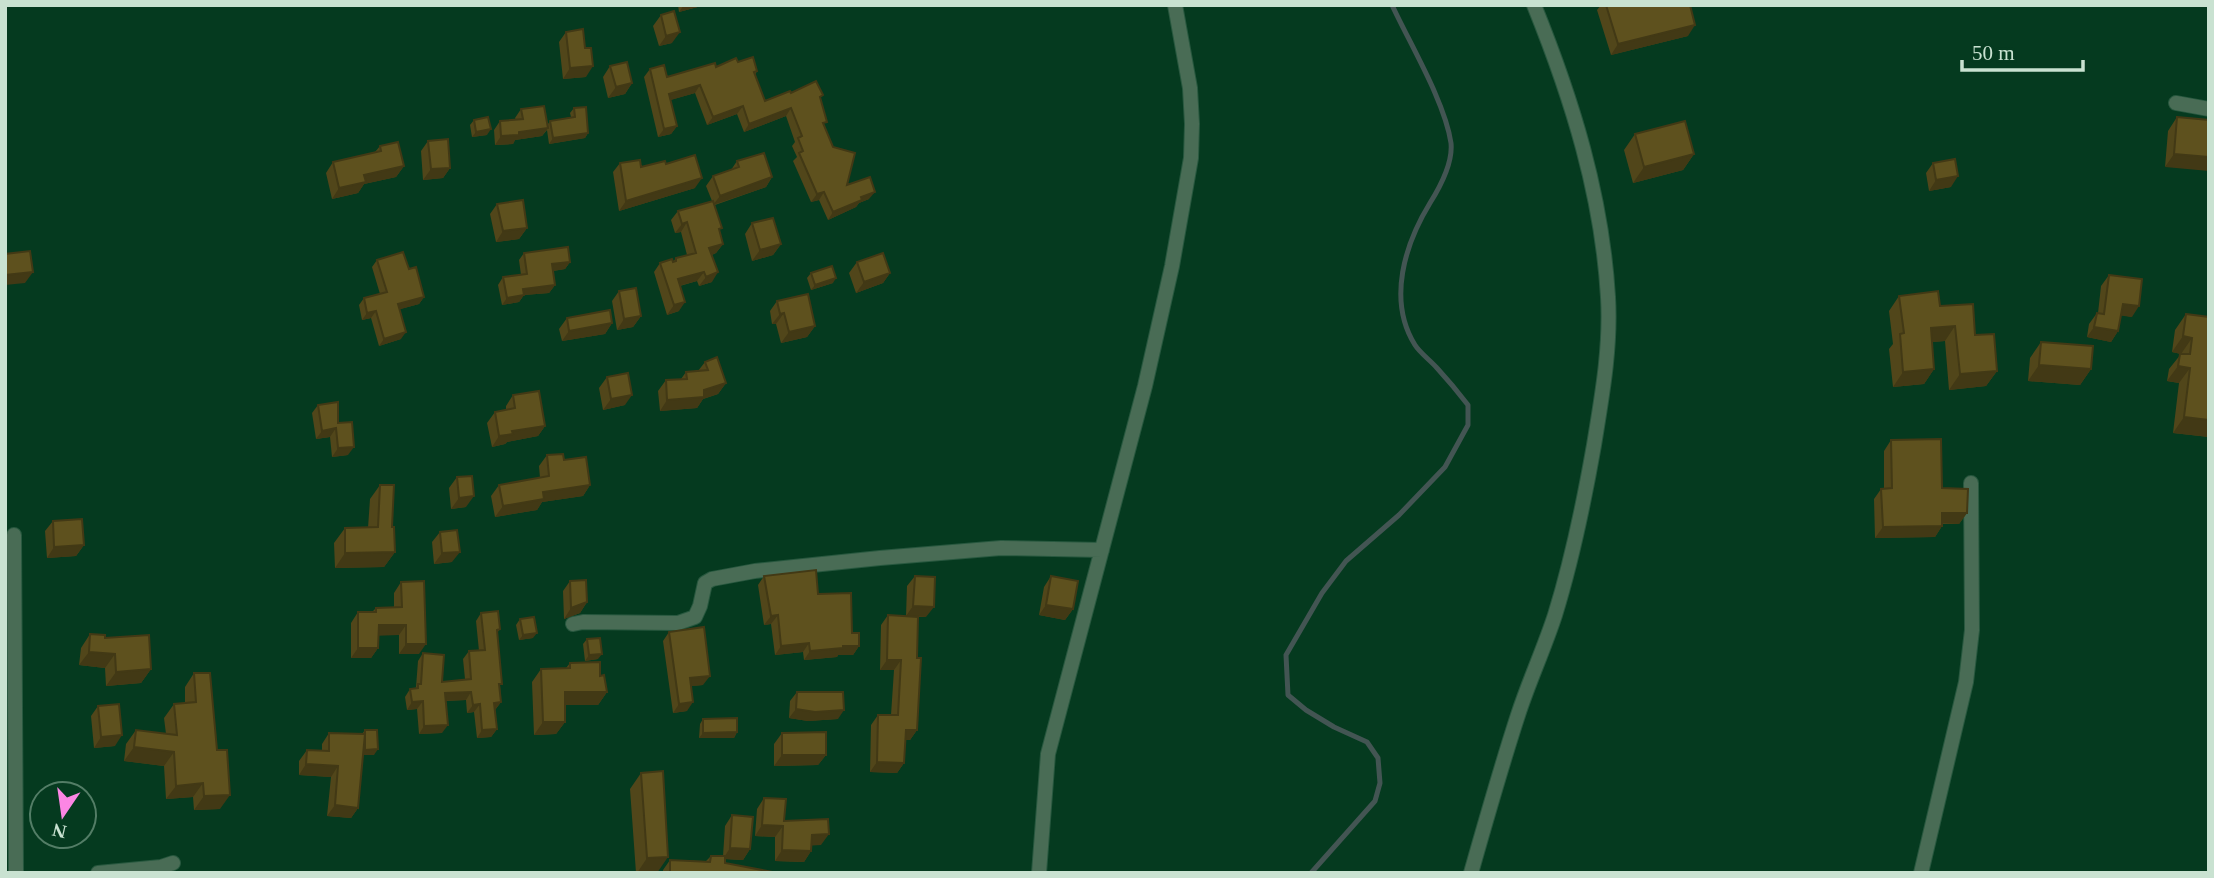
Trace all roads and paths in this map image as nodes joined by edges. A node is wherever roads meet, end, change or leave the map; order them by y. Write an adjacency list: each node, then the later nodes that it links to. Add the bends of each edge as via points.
1 (1175, 5): 7 (street, via 1190,88 1191,158 1145,386)
2 (1534, 5): 13 (street, via 1587,157 1600,222 1608,299 1606,372 1566,573)
3 (2176, 103): 4 (street)
4 (2209, 109)
5 (1971, 483): 14 (street, via 1972,630 1966,682)
6 (14, 535): 10 (street)
7 (1102, 550): 8 (street, via 1001,548 755,571 705,583 695,617 678,623); 12 (street, via 1048,754)
8 (573, 624)
9 (173, 863): 11 (street)
10 (16, 873)
11 (99, 873)
12 (1039, 873)
13 (1471, 873)
14 (1921, 873)

